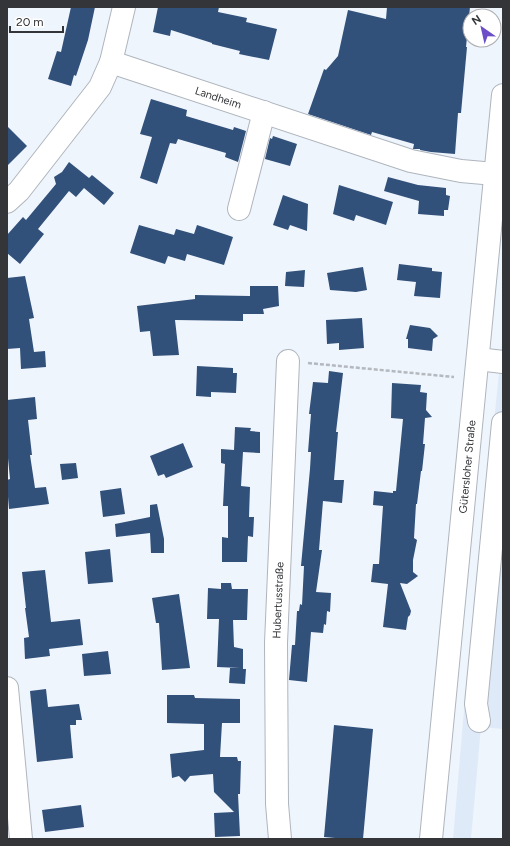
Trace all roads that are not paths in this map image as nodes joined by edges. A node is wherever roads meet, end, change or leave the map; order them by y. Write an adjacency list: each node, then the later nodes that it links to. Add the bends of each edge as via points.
1 (124, 7): 2 (street)
2 (111, 62): 4 (street, Landheim); 6 (street, via 100,87)
3 (503, 95): 5 (street, Gütersloher Straße)
4 (264, 112): 5 (street, Landheim, via 411,161 461,171); 7 (street)
5 (495, 174): 8 (street, Gütersloher Straße)
6 (7, 202)
7 (239, 209)
8 (478, 359): 10 (street); 12 (street, Gütersloher Straße)
9 (288, 361): 17 (street, Hubertusstraße, via 276,643 277,804)
10 (503, 362)
11 (503, 423): 13 (street)
12 (451, 632): 13 (street); 18 (street, Gütersloher Straße)
13 (483, 635): 15 (street, via 476,704)
14 (7, 688): 16 (street)
15 (479, 721)
16 (22, 839)
17 (280, 839)
18 (431, 839)

